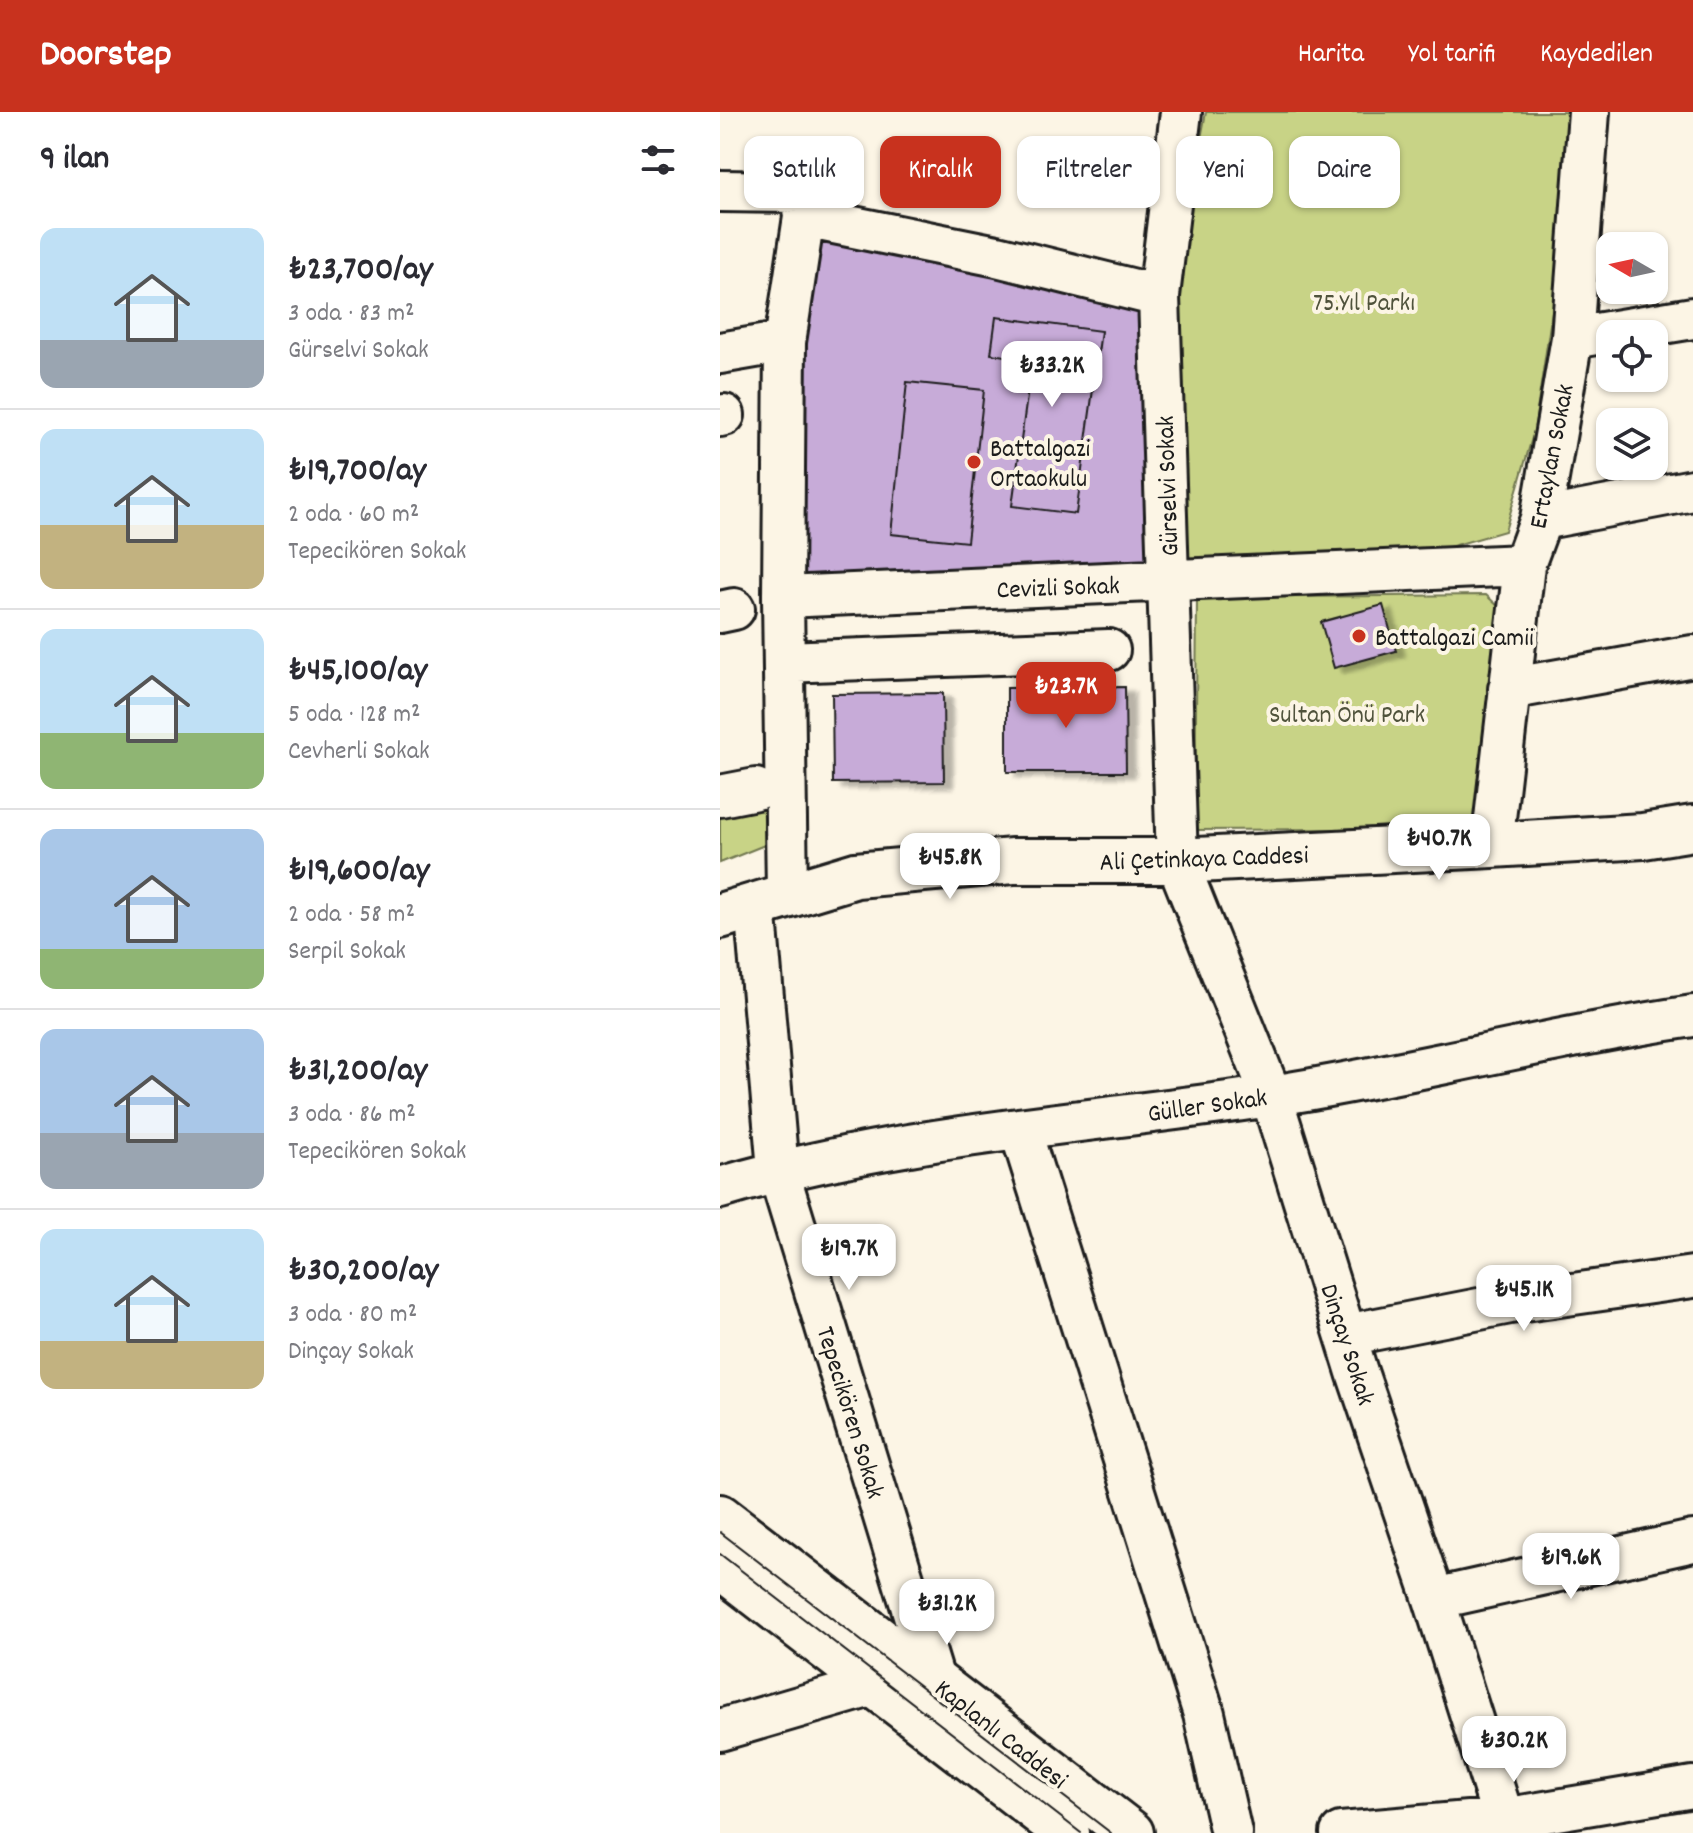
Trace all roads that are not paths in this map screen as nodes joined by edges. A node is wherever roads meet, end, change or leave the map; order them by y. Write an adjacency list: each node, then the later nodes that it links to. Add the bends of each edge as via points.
1 (1181, 112): 5 (street, Gürselvi Sokak)
2 (1589, 112): 7 (street, Ertaylan Sokak)
3 (720, 191): 4 (street, via 801,192)
4 (804, 217): 5 (street); 8 (street, Tepecikören Sokak)
5 (1159, 296): 13 (street, Gürselvi Sokak)
6 (1693, 318): 7 (street)
7 (1572, 338): 11 (street, Ertaylan Sokak)
8 (785, 342): 9 (street); 14 (street, Tepecikören Sokak)
9 (720, 353)
10 (1693, 490): 11 (street)
11 (1541, 519): 12 (street, Ertaylan Sokak)
12 (1524, 565): 13 (street, Cevizli Sokak); 18 (street, Ertaylan Sokak)
13 (1169, 581): 14 (street, Cevizli Sokak); 21 (street, Gürselvi Sokak)
14 (783, 597): 17 (street, Tepecikören Sokak)
15 (1109, 650): 17 (street)
16 (1693, 656): 18 (street)
17 (784, 662): 22 (street, Tepecikören Sokak)
18 (1509, 689): 20 (street, Ertaylan Sokak)
19 (1693, 828): 20 (main road, Ali Çetinkaya Caddesi)
20 (1492, 845): 21 (main road, Ali Çetinkaya Caddesi)
21 (1177, 861): 22 (main road, Ali Çetinkaya Caddesi, via 1013,861 856,875); 24 (street, Dinçay Sokak)
22 (754, 905): 26 (street, Tepecikören Sokak)
23 (1693, 1016): 24 (street, Güller Sokak)
24 (1271, 1095): 25 (street, Güller Sokak); 29 (street, Dinçay Sokak)
25 (1020, 1129): 26 (street, Güller Sokak); 41 (street, via 1204,1714)
26 (778, 1170): 27 (street, Güller Sokak); 34 (street, Tepecikören Sokak)
27 (720, 1188)
28 (1693, 1277): 29 (street, via 1510,1303)
29 (1346, 1335): 33 (street, Dinçay Sokak)
30 (720, 1517): 34 (main road, Kaplanlı Caddesi)
31 (1693, 1541): 33 (street)
32 (720, 1566): 35 (main road, Kaplanlı Caddesi)
33 (1434, 1599): 38 (street, Dinçay Sokak)
34 (934, 1680): 40 (main road, Kaplanlı Caddesi)
35 (874, 1685): 36 (street); 39 (main road, Kaplanlı Caddesi)
36 (720, 1730)
37 (1693, 1787): 38 (street)
38 (1506, 1826): 42 (street)
39 (1067, 1833)
40 (1131, 1833)
41 (1231, 1833)
42 (1341, 1833)

